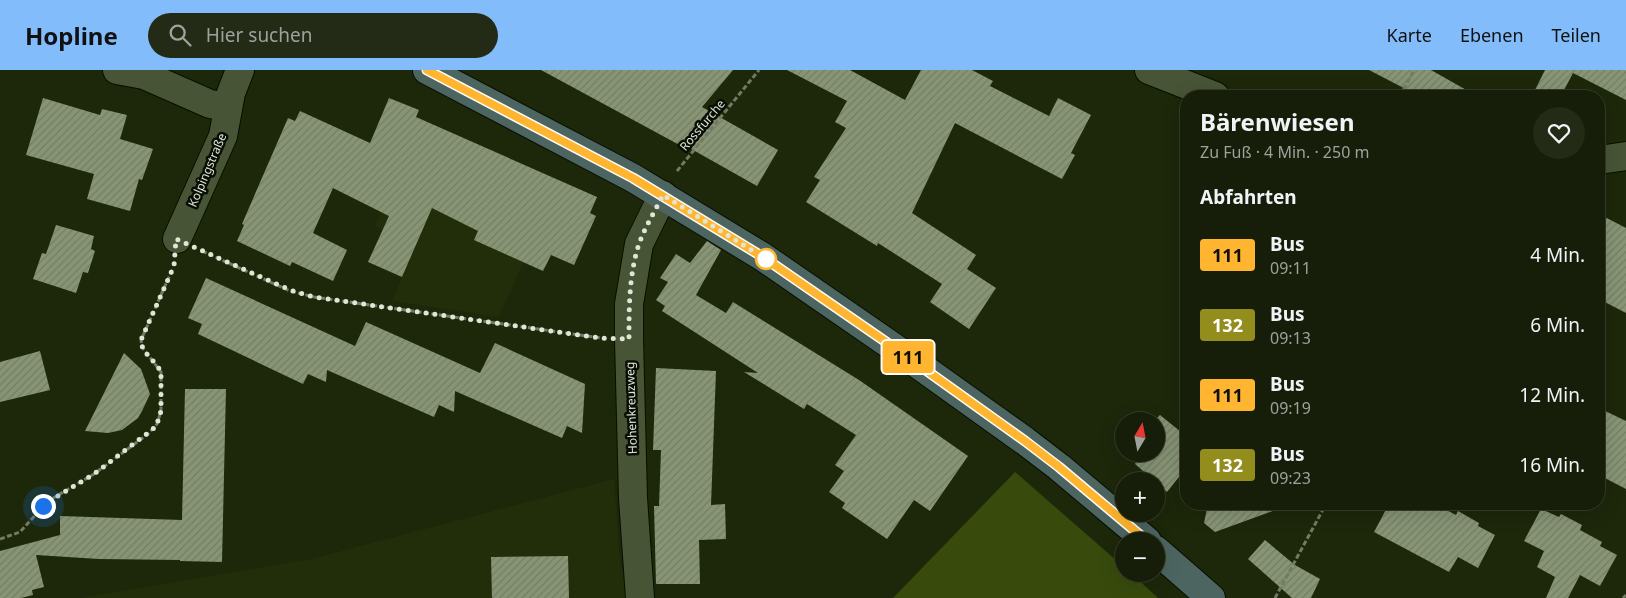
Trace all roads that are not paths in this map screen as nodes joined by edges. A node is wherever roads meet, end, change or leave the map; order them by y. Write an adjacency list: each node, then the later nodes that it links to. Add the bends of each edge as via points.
1 (117, 70): 6 (street, via 144,75 210,104)
2 (240, 70): 6 (street, Kolpingstraße)
3 (427, 70): 9 (street)
4 (1149, 70): 5 (street)
5 (1200, 90)
6 (227, 107): 10 (street, Kolpingstraße, via 223,136)
7 (1626, 156): 8 (street)
8 (1605, 159)
9 (663, 195): 11 (street, via 763,257 984,410); 13 (street, Hohenkreuzweg, via 638,250 630,290 633,498)
10 (176, 239)
11 (1136, 532)
12 (1165, 558): 14 (street)
13 (640, 598)
14 (1211, 598)

